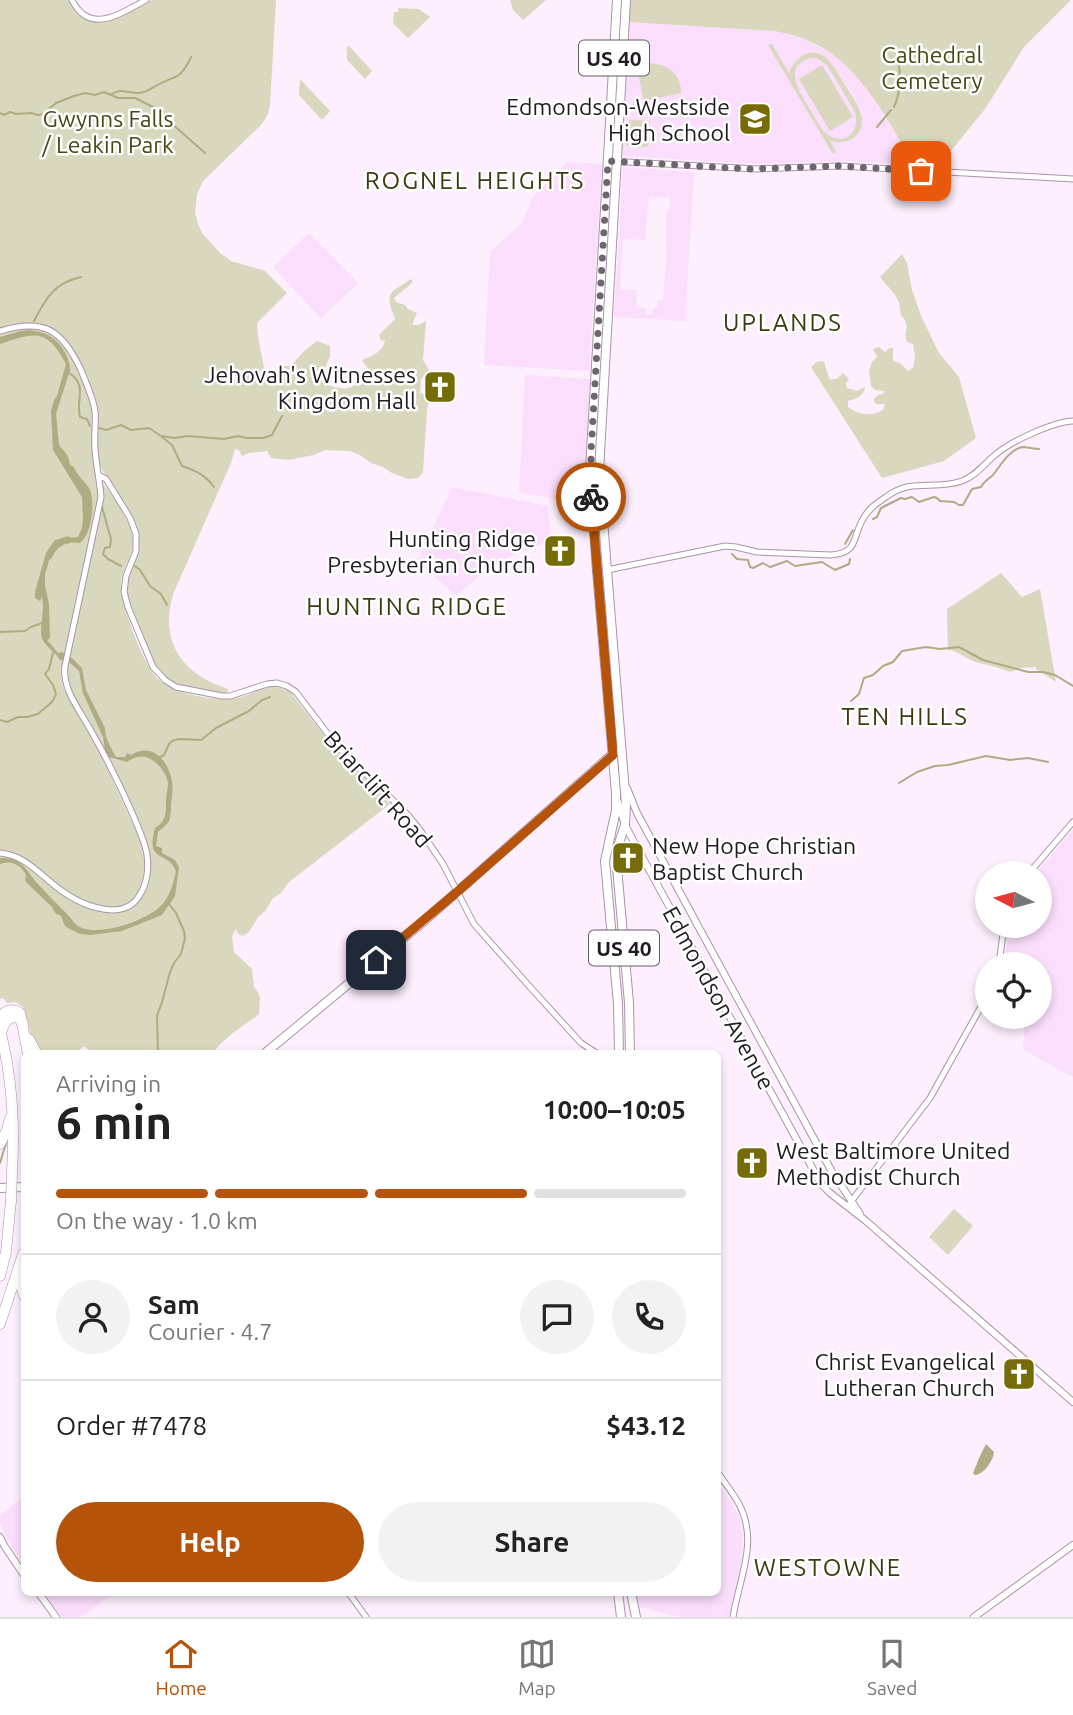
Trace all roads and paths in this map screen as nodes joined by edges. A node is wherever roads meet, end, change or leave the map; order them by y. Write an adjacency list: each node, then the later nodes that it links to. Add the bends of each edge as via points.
1 (72, 0): 2 (street, via 84,15 102,19)
2 (146, 0)
3 (617, 0): 5 (main road, Edmondson Avenue / US 40)
4 (626, 0): 5 (main road, Edmondson Avenue / US 40)
5 (612, 161): 6 (street, via 757,169 840,166); 10 (main road, Edmondson Avenue / US 40, via 590,470)
6 (1073, 179)
7 (0, 331): 9 (street, via 37,325 68,346 94,404 95,447)
8 (1073, 421): 10 (street, via 1059,422 1002,449 965,480 943,486 914,484 894,491 864,516 853,545 841,554 765,553 725,546)
9 (102, 478): 17 (street, via 65,683 144,843 148,863 144,886 128,907 101,909 81,902 23,860); 19 (street, Briarclift Road, via 134,526 136,551 124,584 125,598 158,674 176,687 220,696 277,683 296,692 337,746 420,830)
10 (602, 570): 11 (main road, Edmondson Avenue / US 40); 12 (main road, Edmondson Avenue / US 40)
11 (621, 742): 12 (main road); 13 (main road, Edmondson Avenue / US 40)
12 (613, 755): 14 (main road, Edmondson Avenue / US 40); 19 (main road)
13 (624, 774): 16 (main road, US 40); 35 (main road, Edmondson Avenue, via 636,813)
14 (617, 793): 16 (main road, Edmondson Avenue); 28 (main road, US 40, via 606,861)
15 (1073, 822): 18 (street)
16 (625, 825): 29 (main road, US 40, via 617,867); 35 (main road, Edmondson Avenue, via 817,1177 830,1193)
17 (0, 853)
18 (1039, 861)
19 (457, 892): 26 (main road); 27 (street, Briarclift Road, via 482,934)
20 (0, 1017): 22 (highway, via 18,1011)
21 (975, 1018): 35 (street, via 930,1098)
22 (24, 1026): 23 (highway, via 17,1017 10,1018); 24 (highway); 25 (highway)
23 (1, 1032): 30 (highway)
24 (27, 1050)
25 (35, 1050)
26 (269, 1050)
27 (592, 1050)
28 (619, 1050)
29 (630, 1050)
30 (12, 1107): 31 (highway); 34 (highway, bridge)
31 (0, 1144)
32 (0, 1185): 33 (main road)
33 (21, 1185)
34 (11, 1201): 36 (highway); 38 (highway)
35 (849, 1204): 40 (main road, Edmondson Avenue)
36 (0, 1245)
37 (21, 1261): 39 (highway)
38 (0, 1276)
39 (0, 1324)
40 (1073, 1402)
41 (721, 1477): 53 (street, via 741,1506 749,1537)
42 (0, 1537): 44 (main road)
43 (1073, 1545): 54 (main road)
44 (21, 1571)
45 (41, 1596): 50 (main road)
46 (351, 1596): 51 (street)
47 (618, 1596): 49 (main road)
48 (632, 1596): 52 (main road)
49 (620, 1614)
50 (56, 1617)
51 (366, 1617)
52 (635, 1617)
53 (733, 1617)
54 (974, 1617)

